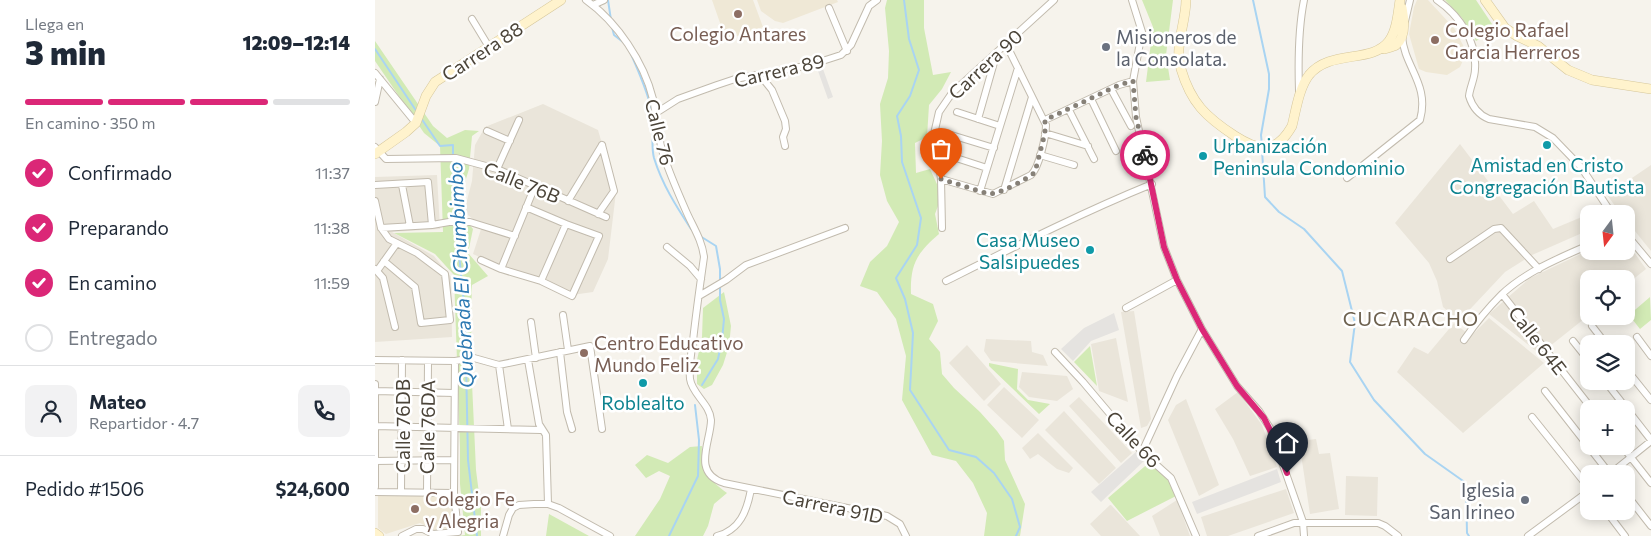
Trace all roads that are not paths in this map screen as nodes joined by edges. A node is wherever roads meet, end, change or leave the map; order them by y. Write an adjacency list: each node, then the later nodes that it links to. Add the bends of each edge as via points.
1 (561, 0): 18 (main road, Carrera 88)
2 (586, 0): 13 (street, Calle 76)
3 (603, 0): 13 (street)
4 (877, 0): 21 (street, Carrera 89, via 869,6)
5 (1054, 0): 17 (street, Carrera 90)
6 (1132, 0): 28 (street, via 1142,32)
7 (1186, 0): 32 (main road, via 1179,54 1181,70 1188,90 1206,115 1253,146 1264,148 1278,144 1286,136)
8 (1303, 0): 32 (street, via 1299,36)
9 (1411, 0): 16 (street)
10 (1485, 0): 30 (main road, via 1505,28 1538,46 1568,70 1593,80)
11 (1400, 1): 16 (main road); 23 (main road, via 1394,33 1388,43)
12 (1440, 2): 69 (street, via 1467,31 1474,49 1475,69 1469,96 1476,110 1483,117 1535,127 1553,138 1581,167)
13 (593, 5): 37 (street, Calle 76, via 625,39 645,78)
14 (829, 8): 21 (street)
15 (472, 19): 18 (street)
16 (1403, 30): 19 (main road, via 1397,45); 20 (street)
17 (1006, 44): 22 (street, Carrera 90); 24 (street)
18 (489, 47): 38 (main road, Carrera 88, via 435,82)
19 (1383, 50): 20 (street); 23 (main road)
20 (1405, 50): 59 (street, via 1419,80 1423,106 1420,120)
21 (847, 51): 26 (street, Carrera 89, via 810,65)
22 (997, 51): 39 (street); 60 (street, Carrera 90, via 949,96 939,112 934,134)
23 (1371, 52): 32 (main road, via 1322,63 1310,74)
24 (1018, 68): 31 (street); 42 (street)
25 (375, 73): 27 (street)
26 (761, 74): 37 (street, Carrera 89, via 690,94); 48 (street, via 772,90 785,121)
27 (380, 79): 34 (street); 38 (street)
28 (1133, 81): 29 (street); 61 (street, via 1136,117)
29 (1111, 89): 33 (street); 43 (street)
30 (1651, 89)
31 (1032, 97): 41 (street); 65 (street)
32 (1299, 98)
33 (1091, 99): 35 (street); 52 (street)
34 (375, 102)
35 (1069, 110): 41 (street); 49 (street)
36 (957, 112): 39 (street)
37 (655, 113): 91 (street, Calle 76, via 659,144 702,244)
38 (418, 117): 51 (main road, Carrera 88, via 406,132)
39 (978, 118): 42 (street)
40 (519, 120): 47 (street)
41 (1045, 120): 45 (street)
42 (1000, 126): 50 (street)
43 (1131, 126)
44 (487, 131): 47 (street)
45 (1045, 133): 49 (street); 53 (street)
46 (949, 134): 50 (street)
47 (510, 141): 58 (street)
48 (785, 146)
49 (1088, 146): 55 (street)
50 (994, 148): 57 (street)
51 (376, 151): 58 (street, Calle 76B, via 387,159 456,158)
52 (1116, 151)
53 (1040, 154): 56 (street); 65 (street, via 1033,174)
54 (947, 155): 57 (street)
55 (1094, 159)
56 (1074, 165)
57 (987, 168): 66 (street)
58 (497, 169): 64 (street, Calle 76B)
59 (1347, 178)
60 (941, 179): 66 (street); 78 (street, Carrera 90)
61 (1152, 184): 92 (street, via 1164,247); 94 (street)
62 (402, 185): 63 (street); 74 (street, via 429,182); 75 (street)
63 (375, 186)
64 (535, 186): 68 (street, Calle 76B); 70 (street)
65 (1004, 190): 66 (street, via 991,194)
66 (980, 191)
67 (375, 201): 76 (street)
68 (568, 201): 71 (street, Calle 76B); 71 (street, via 602,145 614,191)
69 (1606, 205)
70 (526, 207): 73 (street, Calle 76B); 79 (street)
71 (598, 214): 72 (street, Calle 76B)
72 (606, 217)
73 (566, 224): 93 (street); 93 (street, Calle 76B, via 599,236 572,296)
74 (432, 225): 75 (street); 79 (street, via 470,222)
75 (409, 226): 76 (street)
76 (381, 228): 80 (street, via 389,239)
77 (845, 228): 96 (street, via 746,265)
78 (942, 228)
79 (515, 236): 88 (street)
80 (397, 243): 86 (street); 86 (street, via 445,274 450,320 421,323 415,287)
81 (1635, 245): 87 (street)
82 (667, 247): 91 (street)
83 (1580, 249): 89 (street)
84 (1450, 259): 89 (street, via 1494,229 1501,228)
85 (481, 260): 88 (street)
86 (384, 261): 90 (street)
87 (1651, 264)
88 (501, 269): 93 (street)
89 (1539, 269): 95 (street)
90 (376, 270): 100 (street, via 383,278)
91 (701, 279): 96 (street, Calle 76)
92 (1177, 280): 97 (street); 102 (street)
93 (541, 281)
94 (946, 281)
95 (1502, 294): 105 (street); 126 (street, Calle 64E)
96 (699, 296): 147 (street, Calle 76, via 690,379 711,420 704,456 709,472)
97 (1126, 308)
98 (563, 315): 108 (street)
99 (531, 322): 112 (street)
100 (395, 326)
101 (1592, 326): 103 (street)
102 (1202, 329): 138 (street); 159 (street, via 1237,386 1270,428)
103 (1599, 335)
104 (1637, 337): 111 (street)
105 (1463, 340)
106 (1573, 341): 107 (street)
107 (1580, 349)
108 (568, 350): 109 (street); 135 (street, via 591,346)
109 (560, 352): 112 (street); 134 (street)
110 (1055, 352): 138 (street, Calle 66)
111 (1651, 356)
112 (536, 358): 115 (street)
113 (375, 360): 114 (street)
114 (402, 360): 116 (street); 123 (street, Calle 76DB)
115 (528, 360): 118 (street); 136 (street)
116 (428, 361): 117 (street); 124 (street, Calle 76DA)
117 (455, 362): 118 (street, via 474,358); 125 (street)
118 (499, 365): 133 (street)
119 (1635, 380): 127 (street)
120 (375, 388): 123 (street); 129 (street)
121 (1612, 390): 137 (street)
122 (1545, 391): 144 (street)
123 (402, 392): 124 (street); 130 (street, Calle 76DB)
124 (427, 393): 125 (street); 131 (street, Calle 76DA)
125 (454, 393): 132 (street)
126 (1586, 400)
127 (1651, 400)
128 (1532, 418): 146 (street)
129 (375, 426): 130 (street); 142 (street)
130 (402, 427): 131 (street); 143 (street, Calle 76DB)
131 (427, 427): 132 (street); 140 (street, Calle 76DA)
132 (453, 427): 133 (street); 141 (street)
133 (508, 429): 136 (street)
134 (572, 429)
135 (602, 429)
136 (541, 430): 156 (street, via 546,435)
137 (1651, 441): 139 (street)
138 (1142, 452): 169 (street, Calle 66, via 1174,482)
139 (1631, 457): 145 (street); 148 (street)
140 (427, 460): 141 (street); 143 (street); 153 (street, Calle 76DA)
141 (454, 460): 154 (street)
142 (375, 461): 143 (street); 149 (street)
143 (401, 461): 152 (street, Calle 76DB)
144 (1603, 465)
145 (1621, 465)
146 (1580, 478)
147 (718, 480): 150 (street, Carrera 91D)
148 (1651, 483)
149 (375, 488)
150 (751, 489): 167 (street, via 741,520 730,531); 168 (street, Carrera 91D, via 881,514 898,521)
151 (375, 492): 152 (street)
152 (401, 492): 153 (street)
153 (427, 493): 154 (street)
154 (454, 493): 162 (street, via 458,532)
155 (1580, 496): 173 (street)
156 (548, 504): 165 (street, via 513,508); 166 (street)
157 (1635, 506): 160 (street)
158 (1613, 520): 174 (street)
159 (1303, 522): 170 (street); 171 (street); 172 (street, via 1378,523)
160 (1651, 526)
161 (375, 533): 163 (main road)
162 (434, 535): 164 (street, via 416,529)
163 (379, 536)
164 (403, 536)
165 (503, 536)
166 (609, 536)
167 (717, 536)
168 (906, 536)
169 (1196, 536)
170 (1258, 536)
171 (1305, 536)
172 (1398, 536)
173 (1528, 536)
174 (1625, 536)

